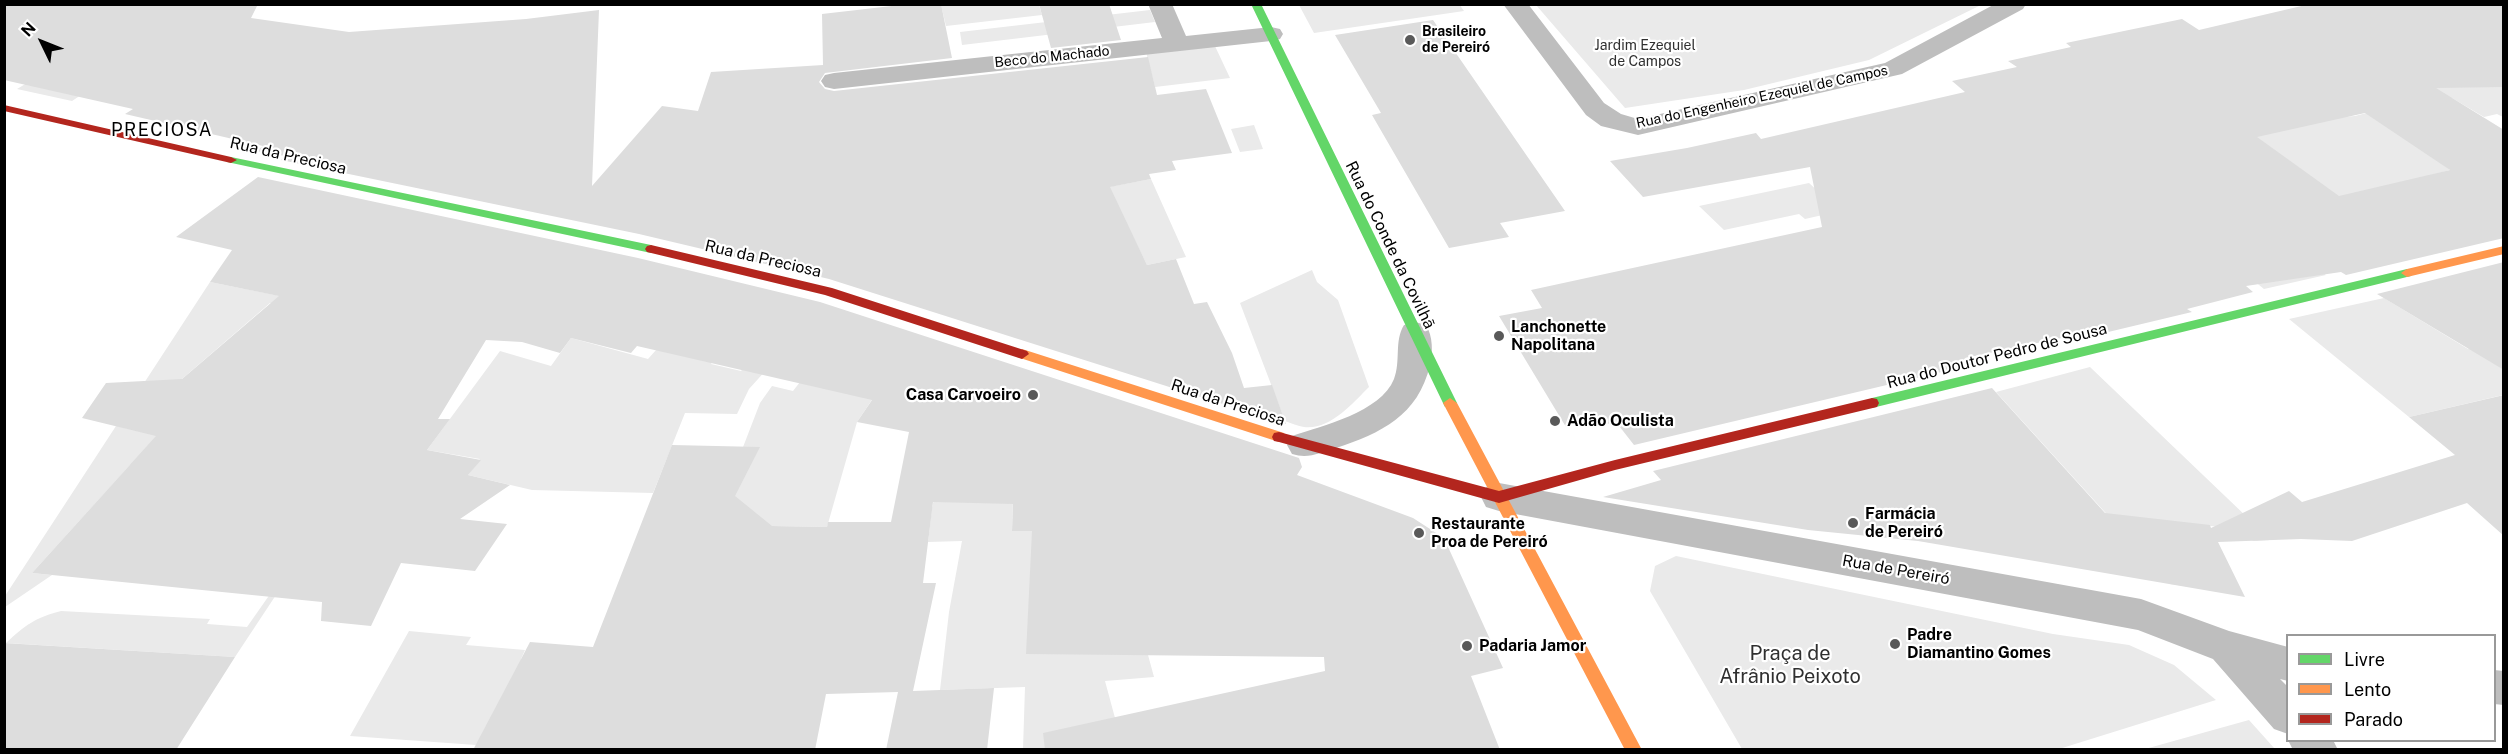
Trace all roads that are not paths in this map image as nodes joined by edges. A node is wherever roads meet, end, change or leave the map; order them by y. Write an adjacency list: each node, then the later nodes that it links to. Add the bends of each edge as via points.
1 (1161, 4): 6 (street)
2 (1256, 4): 5 (street, Rua do Conde da Covilhã)
3 (1515, 4): 4 (street, Rua do Engenheiro Ezequiel de Campos, via 1595,109 1611,120 1638,127 1893,69)
4 (2014, 4)
5 (1271, 34): 6 (street, Beco do Machado); 10 (street, Rua do Conde da Covilhã)
6 (1177, 44): 7 (street, Beco do Machado)
7 (834, 81)
8 (4, 108): 11 (street, Rua da Preciosa, via 828,291)
9 (2504, 250): 12 (street, Rua do Doutor Pedro de Sousa, via 1615,465)
10 (1415, 333): 11 (street, via 1415,367 1404,392 1385,414); 12 (street, Rua do Conde da Covilhã)
11 (1304, 445): 12 (street, Rua da Preciosa)
12 (1499, 497): 13 (street, Rua de Pereiró, via 2142,615); 16 (street, Rua do Conde da Covilhã)
13 (2226, 647): 14 (street, Rua de Pereiró); 15 (street)
14 (2286, 663)
15 (2286, 714)
16 (1634, 750)

